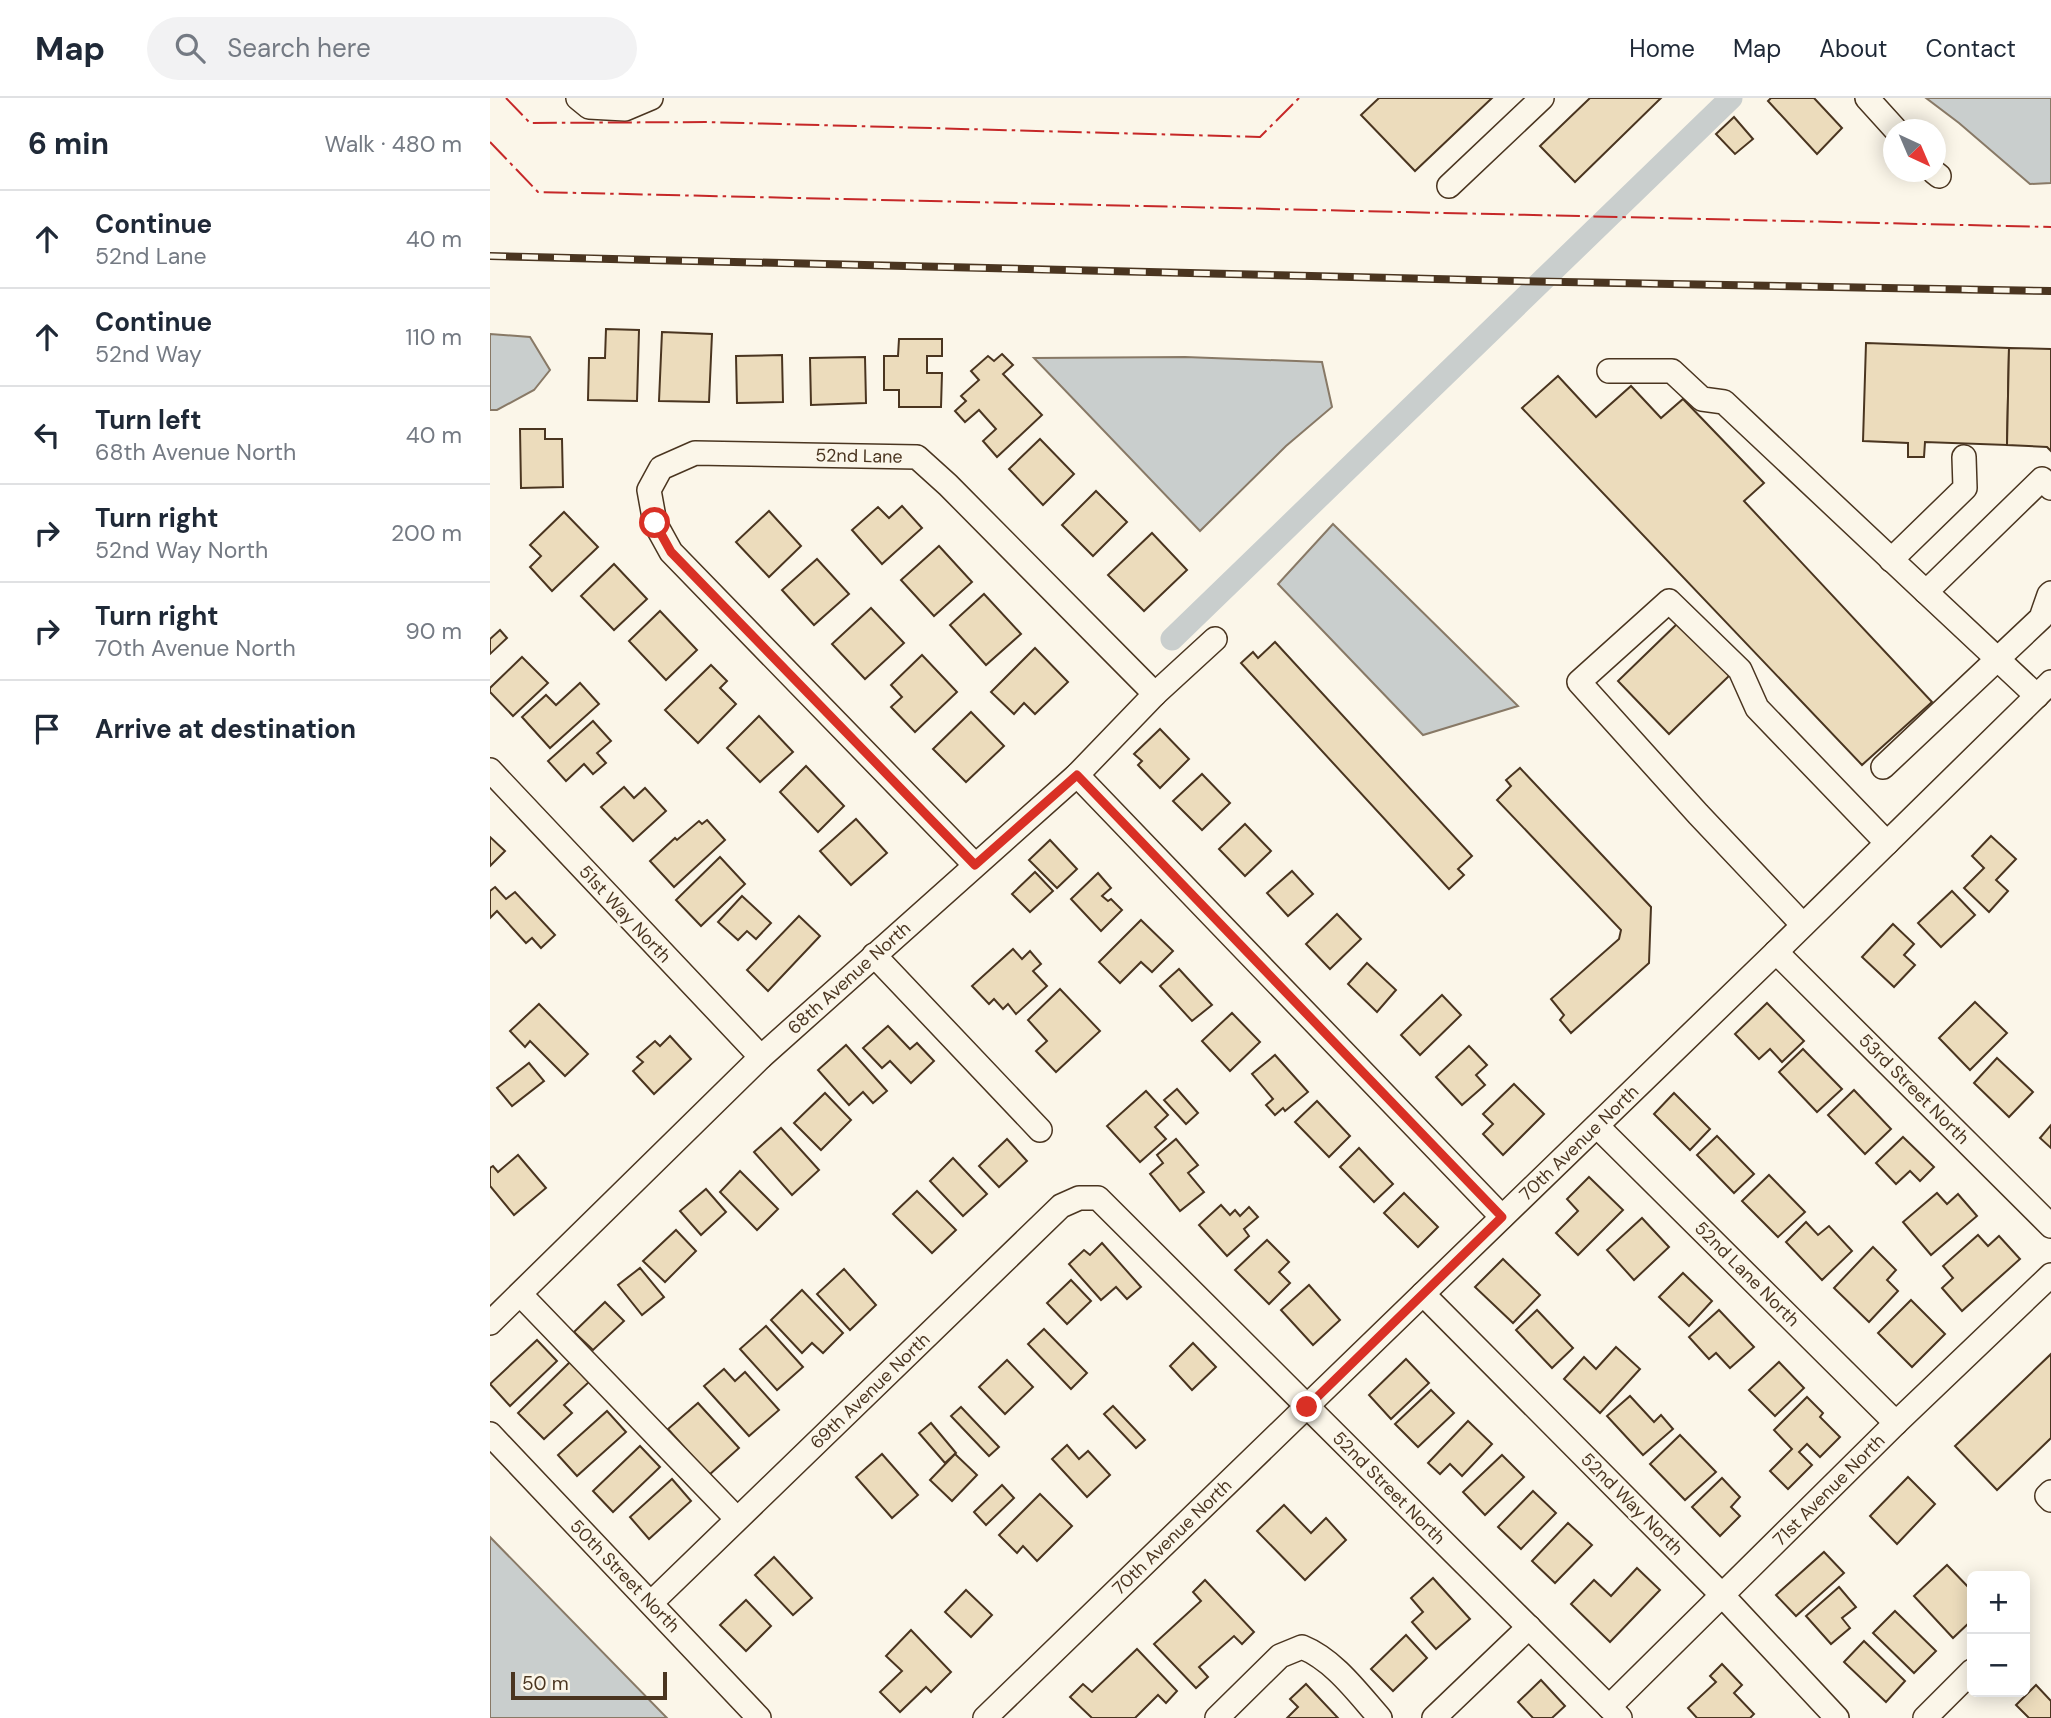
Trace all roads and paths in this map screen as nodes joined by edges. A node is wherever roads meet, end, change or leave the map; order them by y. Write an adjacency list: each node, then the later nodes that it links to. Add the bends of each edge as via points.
1 (578, 98): 2 (street, via 589,107 625,108)
2 (651, 98)
3 (1542, 98): 6 (street)
4 (1867, 98): 5 (street)
5 (1886, 119)
6 (1450, 186)
7 (1609, 370): 10 (street, via 1672,370 1702,399 1724,402)
8 (1964, 457): 10 (street, via 1965,488)
9 (2051, 488): 11 (street, via 2042,479)
10 (1891, 560): 11 (street)
11 (1926, 593): 14 (street)
12 (2051, 593): 14 (street, via 2041,618)
13 (1216, 639): 16 (street, 68th Avenue North)
14 (1999, 660): 15 (street); 17 (street)
15 (2044, 689): 20 (street, 70th Avenue North)
16 (1154, 694): 19 (street, 68th Avenue North); 21 (street, 52nd Lane, via 917,457 695,453 661,468 649,491 655,523 671,552)
17 (1883, 767)
18 (490, 770): 25 (street, 51st Way North)
19 (1077, 775): 21 (street, 68th Avenue North); 29 (street)
20 (1887, 843): 22 (street, 70th Avenue North); 22 (street, via 1757,708 1740,670 1670,601 1579,682)
21 (975, 865): 24 (street, 68th Avenue North)
22 (1803, 925): 23 (street, 70th Avenue North)
23 (1776, 952): 26 (street, 70th Avenue North); 30 (street, 53rd Street North)
24 (874, 955): 25 (street, 68th Avenue North); 27 (street)
25 (761, 1057): 32 (street, 68th Avenue North)
26 (1597, 1126): 29 (street, 70th Avenue North); 36 (street, 52nd Lane North)
27 (1040, 1130)
28 (1098, 1198): 35 (street, 52nd Street North); 40 (street, 69th Avenue North, via 1079,1198 1061,1206)
29 (1502, 1217): 33 (street, 70th Avenue North)
30 (2051, 1226)
31 (2051, 1275): 36 (street, 71st Avenue North)
32 (520, 1294): 34 (street, 68th Avenue North); 40 (street)
33 (1423, 1294): 35 (street, 70th Avenue North); 41 (street, 52nd Way North)
34 (490, 1323)
35 (1307, 1407): 43 (street, 52nd Street North); 47 (street, 70th Avenue North)
36 (1896, 1423): 41 (street, 71st Avenue North)
37 (490, 1434): 42 (street, 50th Street North)
38 (2051, 1493): 39 (street, via 2047,1496)
39 (2051, 1500)
40 (737, 1519): 42 (street, 69th Avenue North)
41 (1723, 1596): 45 (street, 71st Avenue North); 51 (street, 52nd Way North)
42 (651, 1603): 46 (street, 50th Street North)
43 (1529, 1627): 45 (street, 52nd Street North); 50 (street)
44 (1967, 1676): 52 (street)
45 (1614, 1713)
46 (759, 1718)
47 (985, 1718)
48 (1217, 1718): 49 (street, via 1280,1656 1302,1647 1329,1663)
49 (1380, 1718)
50 (1434, 1718)
51 (1838, 1718)
52 (1925, 1718)

